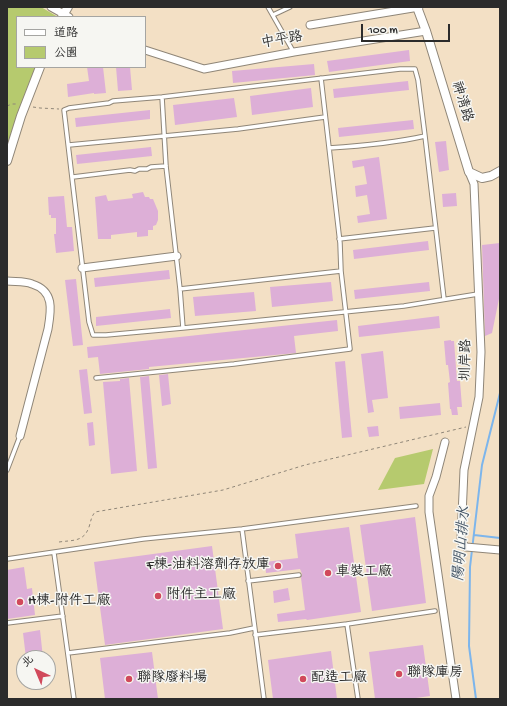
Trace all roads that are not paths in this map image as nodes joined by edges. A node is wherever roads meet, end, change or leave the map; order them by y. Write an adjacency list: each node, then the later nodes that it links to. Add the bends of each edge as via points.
1 (51, 7): 5 (street)
2 (268, 7): 6 (lane)
3 (290, 7): 6 (lane)
4 (418, 7): 7 (street); 8 (street, 神清路)
5 (66, 14)
6 (273, 15): 10 (lane)
7 (310, 25)
8 (426, 31): 10 (street, 中平路); 22 (street, 神清路)
9 (146, 50): 10 (street, 中平路, via 204,69)
10 (294, 52)
11 (40, 68): 19 (street)
12 (321, 78): 13 (lane); 14 (lane); 16 (lane, via 414,69)
13 (162, 97): 15 (lane); 17 (lane, via 113,101 64,110)
14 (325, 117): 15 (lane, via 238,129); 18 (lane)
15 (164, 135): 17 (lane); 20 (lane)
16 (426, 136): 18 (lane); 24 (lane)
17 (69, 145): 23 (lane)
18 (329, 148): 25 (lane)
19 (7, 161)
20 (166, 166): 23 (lane); 26 (lane)
21 (500, 171): 22 (street, via 482,178)
22 (469, 172): 31 (street, 圳岸路, via 474,184)
23 (73, 177): 27 (lane)
24 (435, 228): 25 (lane); 32 (lane)
25 (339, 240): 28 (lane)
26 (177, 256): 27 (street); 30 (lane)
27 (82, 268): 34 (lane, via 93,335)
28 (341, 271): 30 (lane); 33 (lane)
29 (7, 281): 36 (street, via 32,284 44,291 49,299 51,311)
30 (180, 289): 34 (lane)
31 (478, 294): 32 (lane); 41 (street, 圳岸路, via 479,397 466,459 461,539 466,547)
32 (444, 299): 33 (lane)
33 (346, 312): 34 (lane); 35 (lane, via 350,349)
34 (183, 328)
35 (96, 378)
36 (20, 436): 38 (lane)
37 (445, 442): 56 (street, via 429,496 429,512)
38 (7, 470)
39 (416, 506): 40 (lane)
40 (242, 529): 42 (lane); 45 (lane)
41 (500, 550)
42 (54, 553): 43 (lane); 47 (lane)
43 (7, 559)
44 (298, 575): 45 (lane)
45 (248, 581): 50 (lane)
46 (435, 611): 49 (lane)
47 (63, 616): 48 (lane); 52 (lane)
48 (7, 623)
49 (347, 624): 51 (lane); 55 (lane)
50 (254, 628): 51 (lane); 52 (lane)
51 (255, 635): 54 (lane)
52 (68, 653): 53 (lane)
53 (74, 699)
54 (264, 699)
55 (358, 699)
56 (456, 699)

